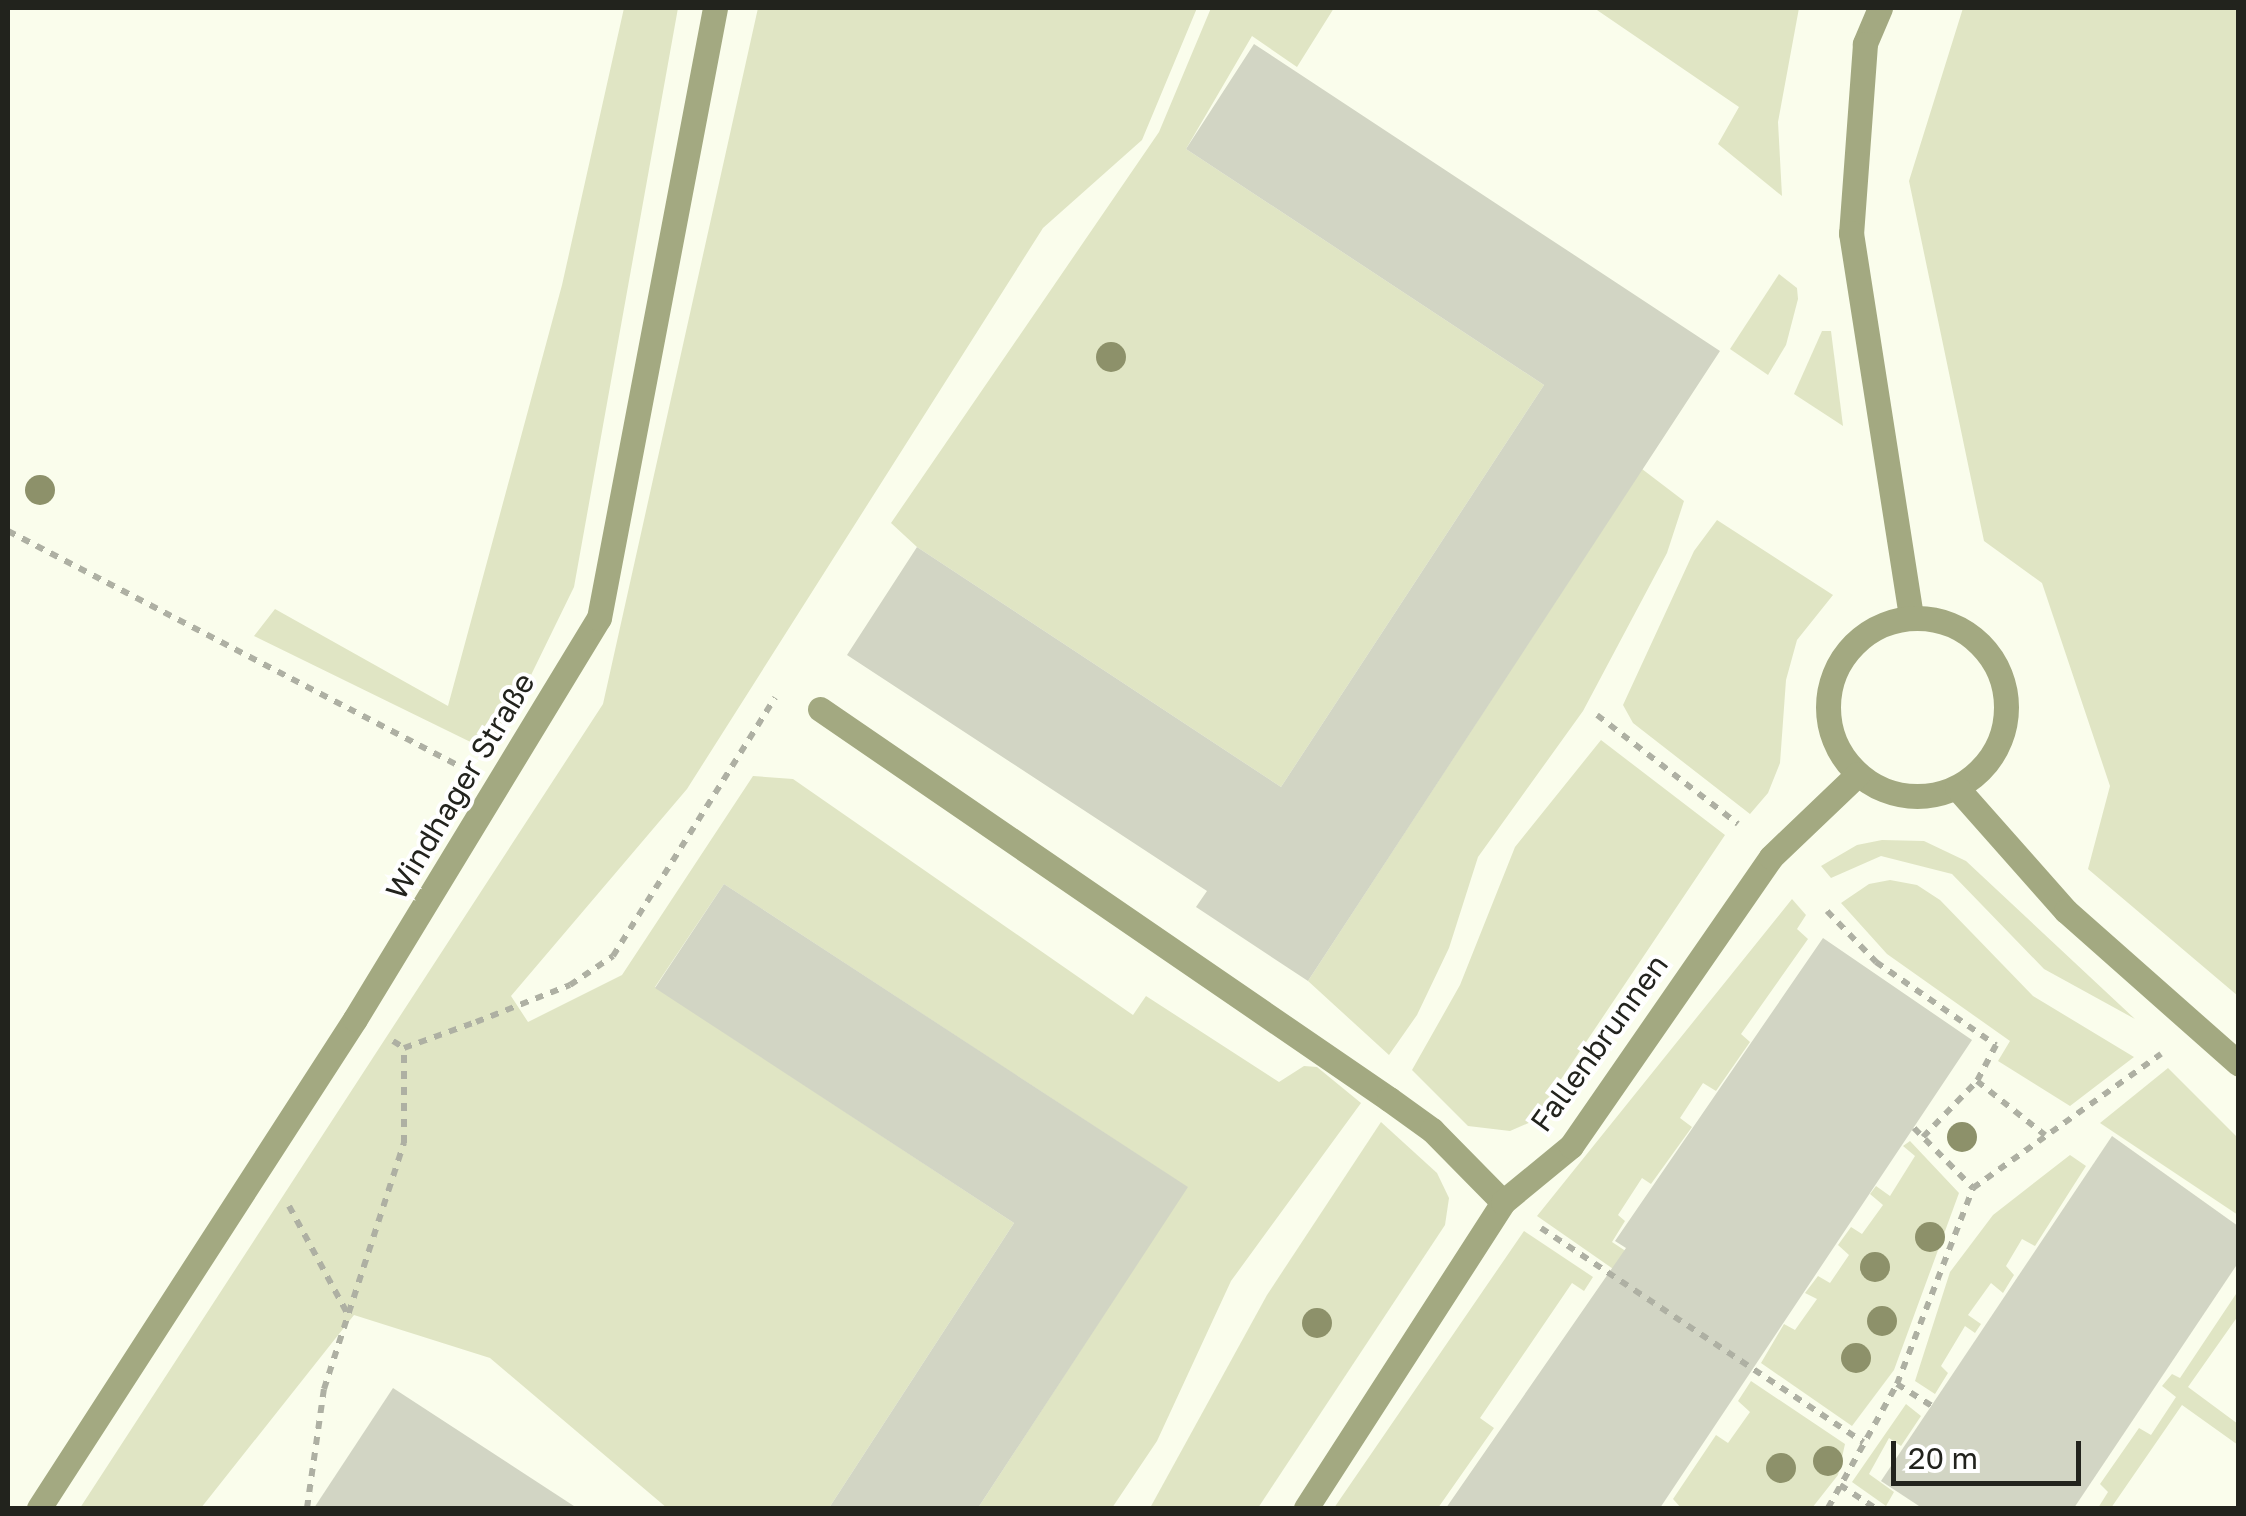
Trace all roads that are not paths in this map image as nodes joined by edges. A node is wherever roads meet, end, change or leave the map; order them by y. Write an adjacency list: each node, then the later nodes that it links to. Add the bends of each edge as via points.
1 (715, 8): 9 (street, Windhager Straße, via 598,618 355,1019)
2 (1880, 8): 3 (street, via 1865,44 1850,233)
3 (1912, 616): 5 (street, via 1864,636 1832,677 1828,712 1836,746); 6 (street, via 1946,621 1977,639 1998,667 2007,701 2003,736 1985,766)
4 (820, 709): 8 (street, via 1432,1130)
5 (1858, 774): 6 (street, via 1888,792 1923,796); 8 (street, Fallenbrunnen, via 1771,858 1571,1146)
6 (1957, 788): 7 (street, via 2066,911)
7 (2238, 1063)
8 (1503, 1202): 10 (street, Fallenbrunnen)
9 (39, 1508)
10 (1306, 1508)

